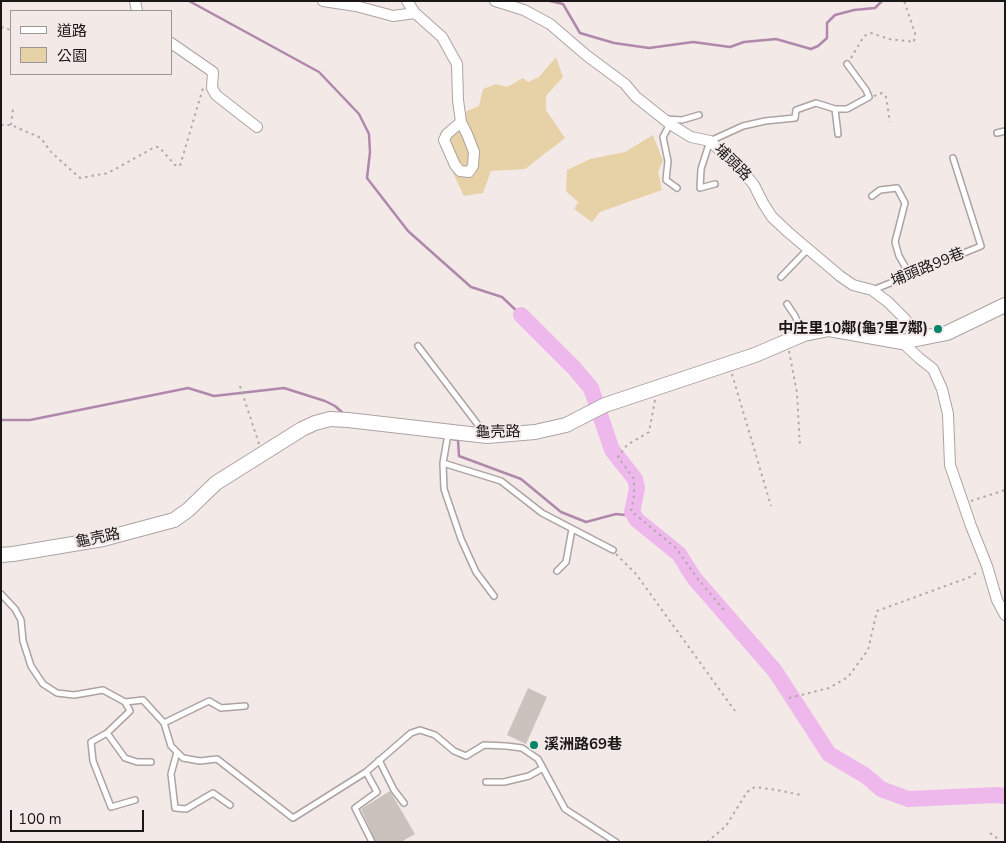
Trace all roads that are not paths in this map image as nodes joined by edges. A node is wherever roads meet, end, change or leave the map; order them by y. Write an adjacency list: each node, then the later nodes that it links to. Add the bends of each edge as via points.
1 (323, 1): 4 (street, via 393,16)
2 (407, 1): 4 (street)
3 (494, 1): 9 (street, 埔頭路, via 524,10 550,24)
4 (415, 13): 10 (street, via 442,37 457,64)
5 (172, 44): 11 (street, via 213,72 212,88 216,95)
6 (848, 64): 7 (lane, via 869,97 847,109)
7 (835, 109): 13 (lane); 15 (lane, via 816,103 796,110 796,118 743,126)
8 (699, 115): 9 (lane)
9 (666, 121): 15 (street, 埔頭路, via 691,137); 18 (lane, via 663,137 668,161 666,180)
10 (461, 122)
11 (257, 127)
12 (1005, 131): 14 (lane)
13 (838, 134)
14 (997, 134)
15 (710, 141): 17 (lane, via 701,169 700,188); 20 (street, 埔頭路, via 754,185 772,216)
16 (953, 158): 21 (lane, 埔頭路99巷, via 981,246)
17 (715, 184)
18 (677, 188)
19 (872, 196): 21 (lane, via 880,190 897,188 905,203 894,242)
20 (808, 248): 22 (lane); 23 (street, 埔頭路, via 853,285)
21 (910, 275): 23 (lane, 埔頭路99巷)
22 (780, 277)
23 (872, 290): 27 (street, 埔頭路, via 905,319)
24 (787, 304): 26 (lane)
25 (1005, 306): 27 (street, 龜壳路, via 947,333)
26 (804, 334): 28 (street, 龜壳路, via 829,329); 31 (street, 龜壳路, via 755,355 605,405 566,425 535,432)
27 (918, 339): 28 (street, 龜壳路)
28 (902, 342): 39 (street, via 933,368 942,389 948,414 950,465 996,600)
29 (418, 346): 31 (lane)
30 (449, 431): 31 (street, 龜壳路); 32 (lane); 35 (street, 龜壳路, via 330,419 315,422 216,483 174,520 103,539)
31 (487, 436)
32 (443, 463): 33 (lane, via 500,481 542,513); 38 (lane, via 444,489 461,539 476,572)
33 (572, 530): 34 (lane); 36 (lane, via 566,562)
34 (613, 550)
35 (1, 555)
36 (557, 571)
37 (1, 594): 40 (lane, via 21,620 23,642 31,666 43,684 57,693 74,695 103,690)
38 (494, 596)
39 (1005, 615)
40 (125, 702): 42 (lane, via 143,700); 43 (lane, via 130,711)
41 (245, 706): 42 (lane, via 221,708 209,701)
42 (164, 723): 44 (lane)
43 (107, 734): 46 (lane, via 125,758); 50 (lane, via 91,742 94,761 111,807)
44 (177, 752): 48 (lane, via 183,758 200,761 217,759 293,818); 52 (lane, via 171,774 175,808 186,809 213,793)
45 (379, 760): 47 (lane, via 411,733 420,730 435,735 454,751 466,756 484,746 522,748 538,759); 48 (lane); 51 (lane)
46 (151, 762)
47 (543, 768): 49 (lane, via 529,776); 54 (lane, via 565,809)
48 (366, 772): 53 (lane, via 377,792 355,808)
49 (486, 782)
50 (135, 800)
51 (404, 802)
52 (230, 805)
53 (372, 842)
54 (616, 842)

